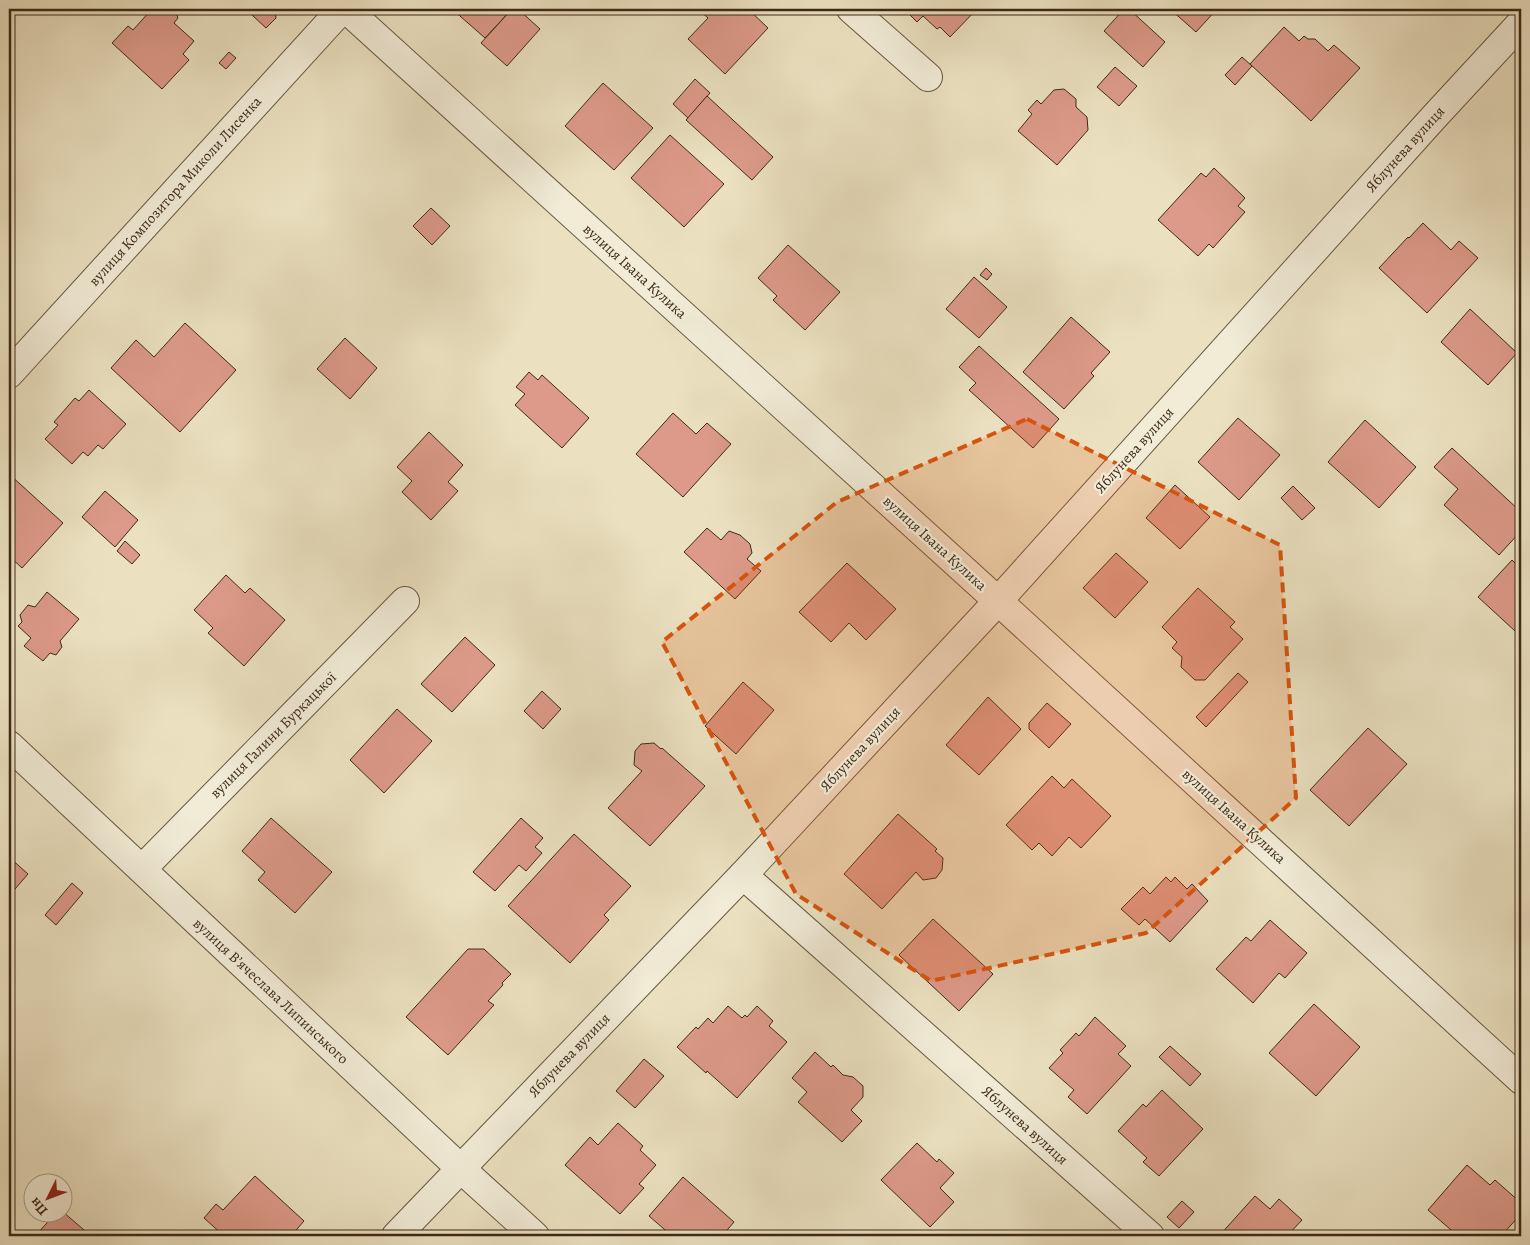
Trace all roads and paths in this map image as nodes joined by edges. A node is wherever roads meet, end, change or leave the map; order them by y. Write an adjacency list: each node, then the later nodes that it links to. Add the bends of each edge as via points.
1 (342, 9): 6 (street, вулиця Композитора Миколи Лисенка)
2 (346, 9): 8 (street, вулиця Івана Кулика)
3 (851, 9): 5 (street)
4 (1521, 23): 8 (street, Яблунева вулиця)
5 (928, 76)
6 (9, 374)
7 (405, 601): 10 (street, вулиця Галини Буркацької)
8 (998, 601): 11 (street, Яблунева вулиця); 12 (street, вулиця Івана Кулика)
9 (9, 745): 10 (street, вулиця Вʼячеслава Липинського)
10 (142, 869): 13 (street, вулиця Вʼячеслава Липинського)
11 (743, 875): 13 (street, Яблунева вулиця); 16 (street, Яблунева вулиця)
12 (1521, 1080)
13 (460, 1168): 14 (street, Яблунева вулиця); 15 (street, вулиця Вʼячеслава Липинського)
14 (396, 1236)
15 (535, 1236)
16 (1150, 1236)

